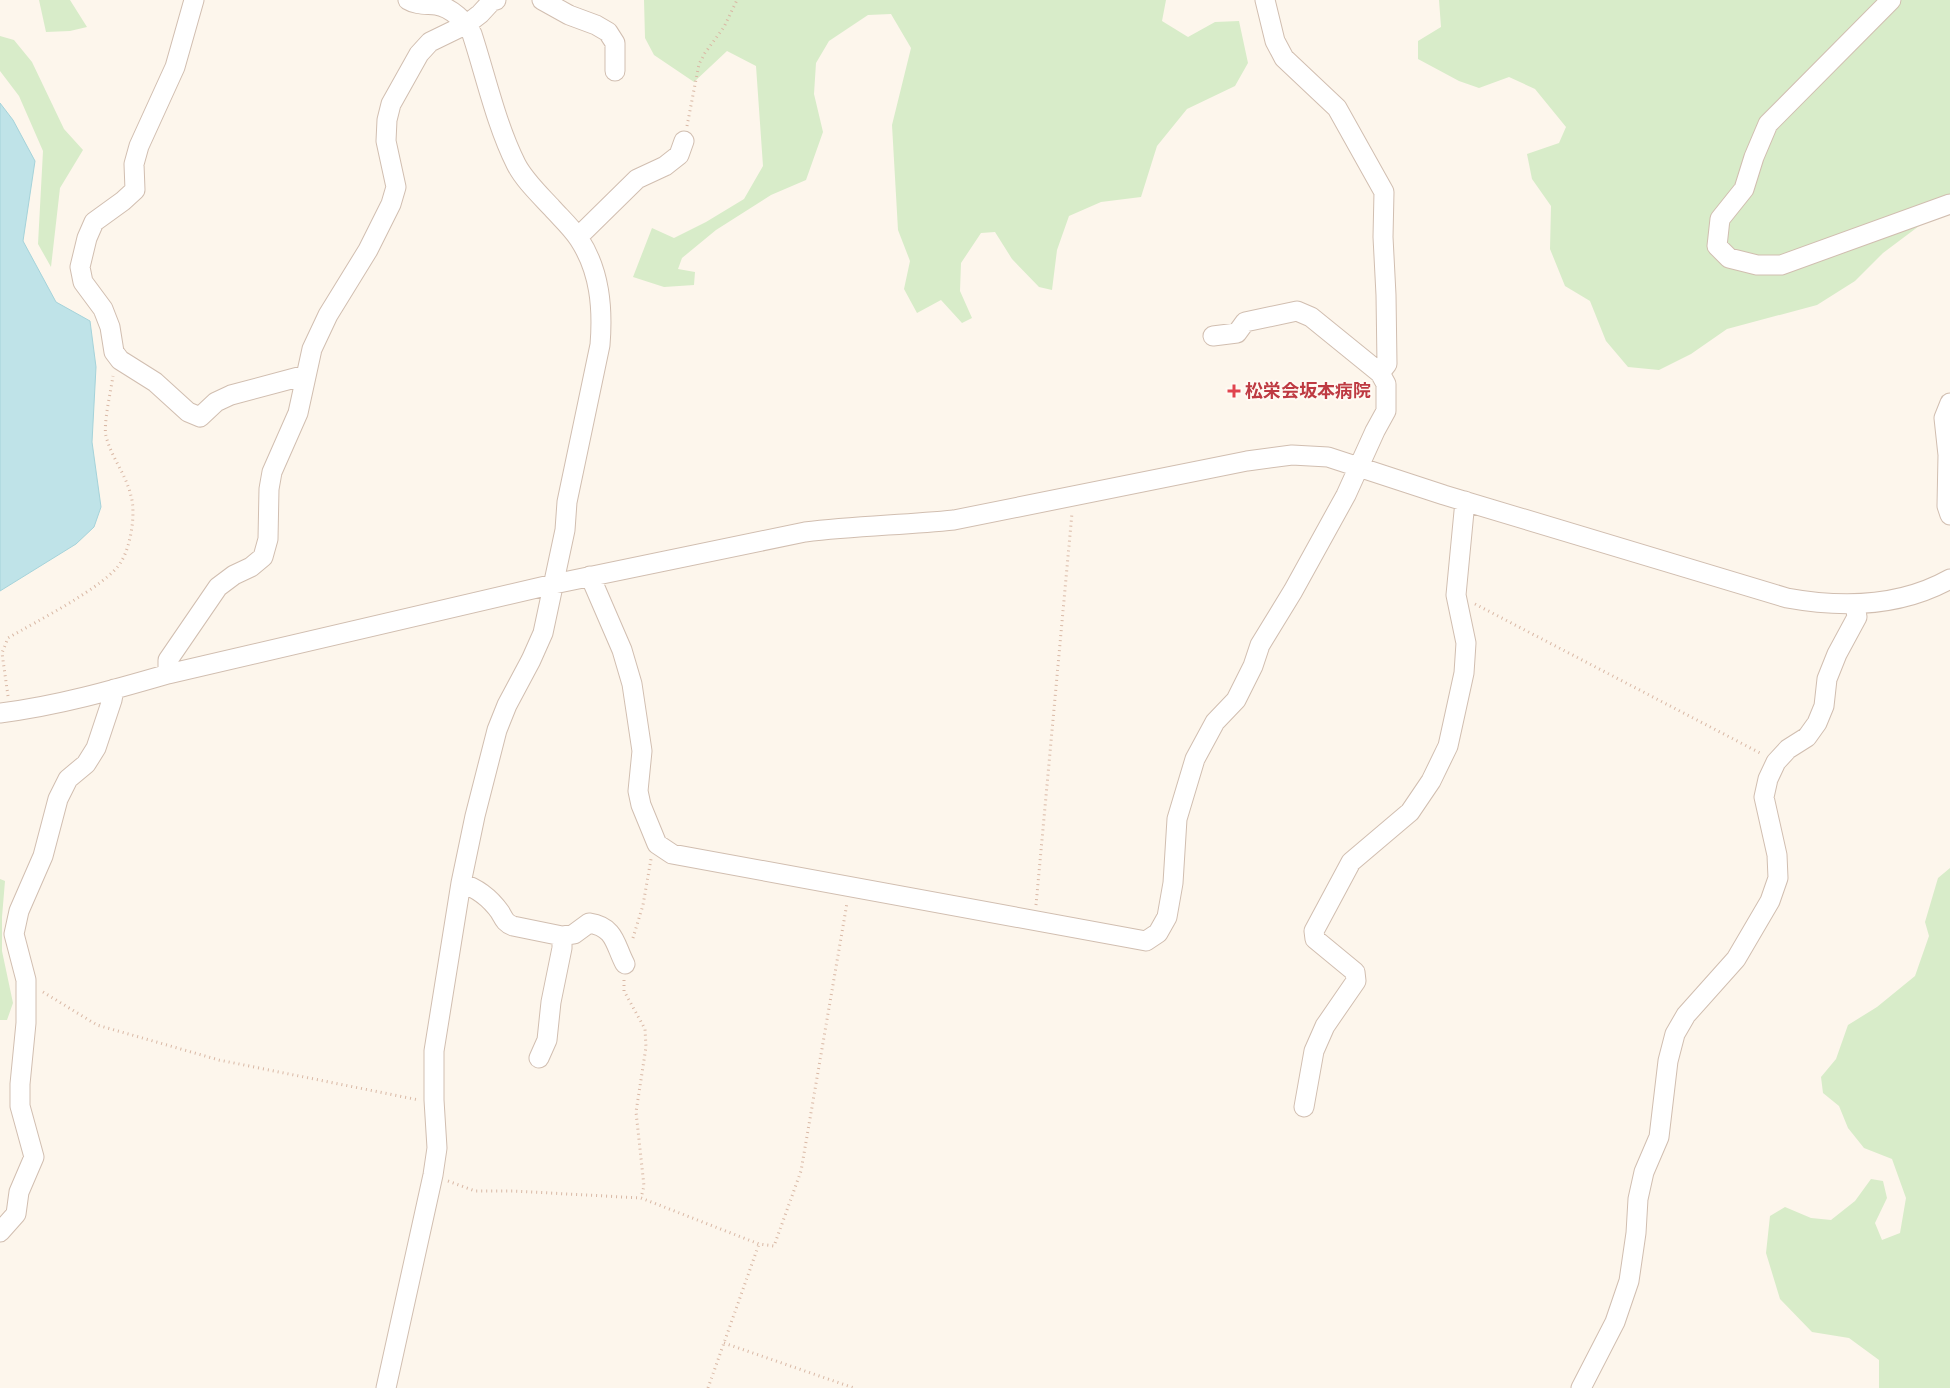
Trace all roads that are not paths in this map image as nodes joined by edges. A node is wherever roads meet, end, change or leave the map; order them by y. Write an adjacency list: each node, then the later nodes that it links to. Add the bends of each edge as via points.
1 (194, 0): 14 (street, via 176,67 139,146 134,164 135,190 94,222 80,267 83,282 103,309 114,352 120,360 156,382 188,412 200,417 216,402 231,395)
2 (408, 0): 7 (street, via 439,5)
3 (496, 0): 7 (street)
4 (542, 0): 8 (street, via 608,32 615,43)
5 (1265, 0): 13 (street, via 1275,40 1284,58 1337,108 1384,192 1387,364)
6 (1891, 0): 10 (street, via 1768,124 1744,189 1720,219 1717,246 1730,258 1757,265 1781,265)
7 (467, 24): 11 (street, via 504,136 517,165); 14 (street, via 430,42 419,54 391,104 386,141 396,187 391,204 368,250 328,315 312,349)
8 (615, 71)
9 (684, 141): 11 (street, via 679,155 638,179)
10 (1950, 204)
11 (578, 237): 21 (street, via 596,278 602,319 600,345 567,502)
12 (1213, 336): 13 (street, via 1237,333 1245,322 1297,311 1311,317)
13 (1380, 373): 16 (street, via 1386,384 1386,411)
14 (306, 375): 23 (street, via 298,413 272,472 268,538 263,557 218,588 168,660)
15 (1950, 403): 18 (street, via 1944,418)
16 (1359, 466): 17 (street); 19 (street, via 1328,456 1292,455 1247,461 954,520 805,532); 19 (street, via 1293,591 1260,645 1236,700 1215,722 1195,760 1177,819 1173,883 1167,917 1158,933 1146,941 672,854 657,844 641,805 638,791 642,751 632,684 622,650)
17 (1465, 501): 22 (street, via 1787,598); 30 (street, via 1456,595 1466,643 1464,673 1448,746 1410,812 1352,862 1314,931 1315,939 1355,972 1356,981 1325,1026 1314,1051)
18 (1950, 515)
19 (590, 576): 21 (street)
20 (1950, 579): 22 (street, via 1914,594)
21 (554, 584): 23 (street); 26 (street, via 543,633 497,730)
22 (1856, 605): 33 (street, via 1857,617 1827,679 1824,706 1817,723 1807,736 1776,762 1768,779 1764,797 1777,855 1778,878 1770,901 1736,959 1686,1015 1675,1034 1668,1061 1659,1137 1644,1172 1638,1199 1629,1281 1615,1322)
23 (168, 674): 24 (street)
24 (114, 689): 25 (street); 31 (street, via 96,748 86,764 68,779 58,799 44,856 19,911 14,934 26,980 20,1106 34,1157 19,1192 16,1214)
25 (4, 712)
26 (461, 883): 27 (street, via 483,894 506,923); 32 (street, via 434,1051 438,1148 434,1175)
27 (562, 936): 28 (street, via 574,934 589,924 599,925 617,942); 29 (street, via 547,1040)
28 (625, 964)
29 (539, 1058)
30 (1304, 1107)
31 (0, 1232)
32 (386, 1388)
33 (1581, 1388)

